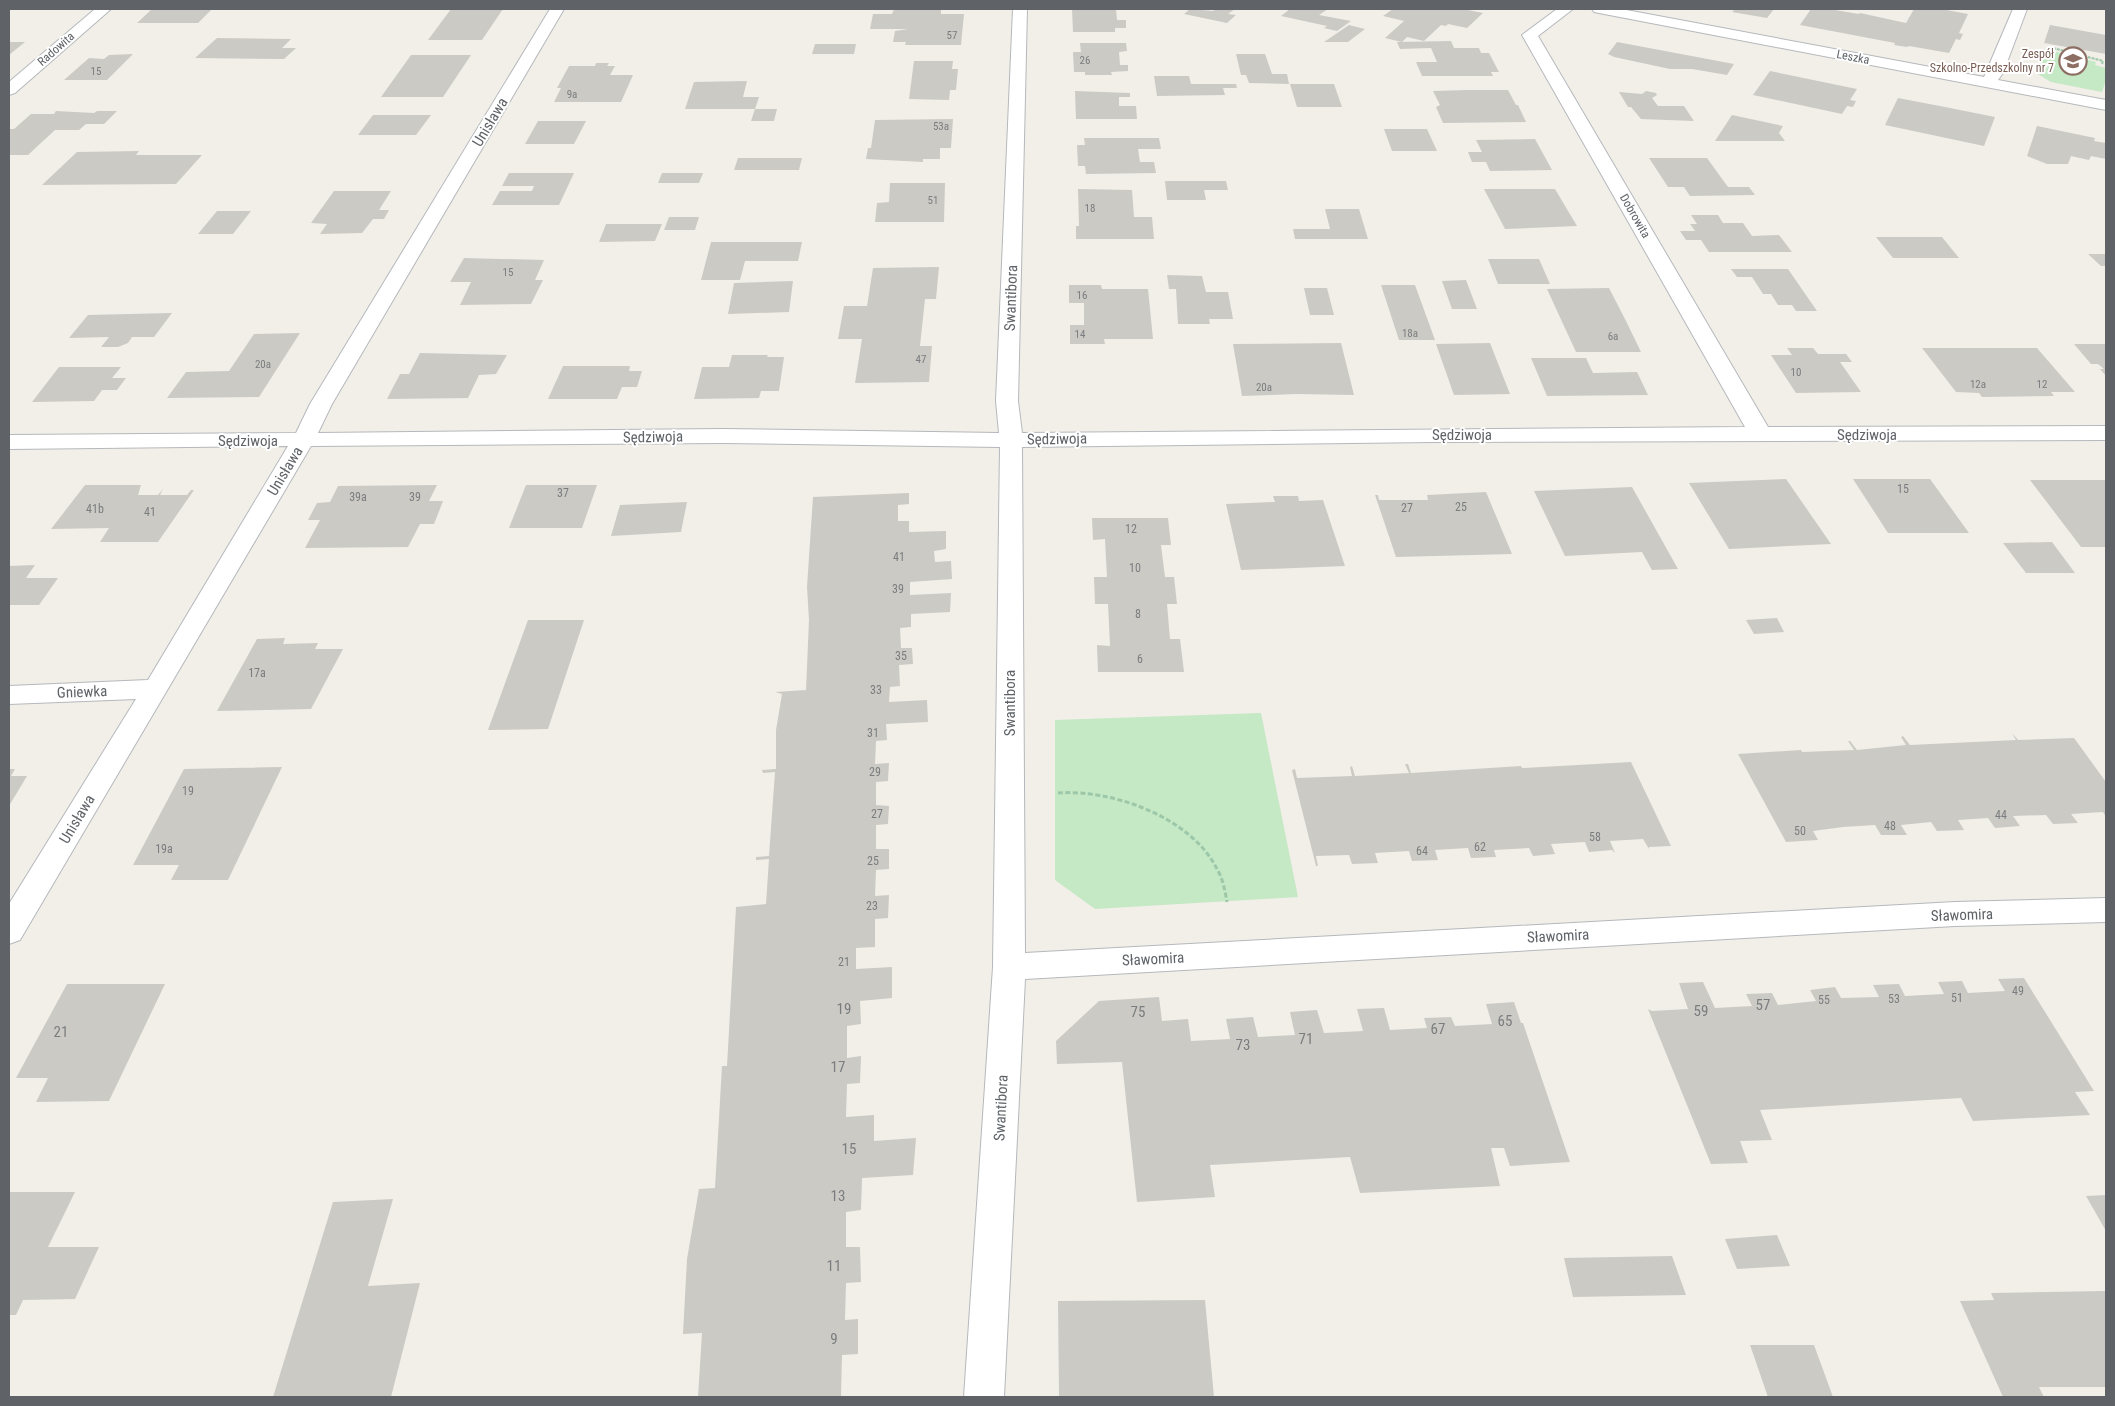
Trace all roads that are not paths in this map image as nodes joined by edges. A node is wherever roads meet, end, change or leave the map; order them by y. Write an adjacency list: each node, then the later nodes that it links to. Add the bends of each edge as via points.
1 (104, 9): 8 (street, Radowita)
2 (557, 9): 13 (street, Unisława)
3 (1020, 9): 12 (street, Swantibora, via 1007,401)
4 (1566, 9): 11 (street, Dobrowita, via 1530,36)
5 (1599, 9): 7 (street, Leszka)
6 (2020, 9): 7 (street)
7 (1988, 82): 9 (street, Leszka)
8 (9, 90)
9 (2106, 105)
10 (2106, 433): 11 (street, Sędziwoja)
11 (1761, 435): 12 (street, Sędziwoja)
12 (1011, 440): 13 (street, Sędziwoja, via 722,436); 19 (street, Swantibora)
13 (303, 441): 14 (street, Sędziwoja); 15 (street, Unisława)
14 (9, 442)
15 (156, 689): 16 (street, Gniewka); 18 (street, Unisława)
16 (9, 695)
17 (2106, 910): 19 (street, Sławomira, via 1955,914)
18 (9, 931)
19 (1010, 967): 20 (street, Swantibora)
20 (984, 1397)

